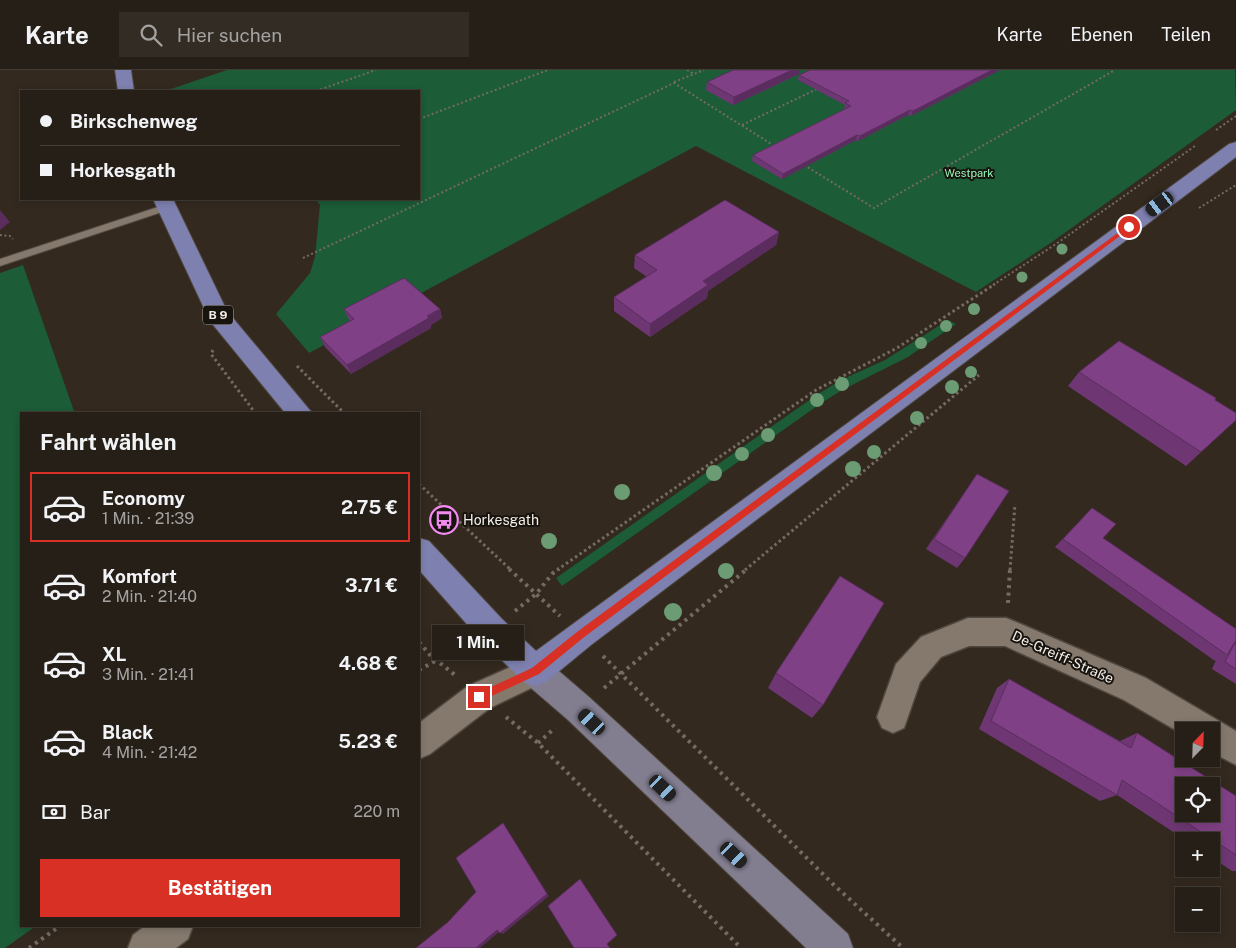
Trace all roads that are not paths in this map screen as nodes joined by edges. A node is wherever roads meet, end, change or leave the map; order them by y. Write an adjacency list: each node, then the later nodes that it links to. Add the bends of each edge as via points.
1 (123, 70): 2 (main road)
2 (126, 90)
3 (1236, 148): 8 (main road)
4 (165, 203): 5 (lane); 6 (main road, B 9, via 218,315)
5 (0, 263)
6 (299, 412)
7 (420, 551): 8 (main road, via 491,629)
8 (535, 671): 12 (street, via 479,697); 16 (street)
9 (893, 717): 10 (street, De-Greiff-Straße, via 907,674 930,647 968,632 1006,632 1135,689)
10 (1192, 722)
11 (1220, 739): 13 (street)
12 (420, 742)
13 (1236, 749)
14 (173, 927): 15 (street)
15 (146, 948)
16 (834, 948)

